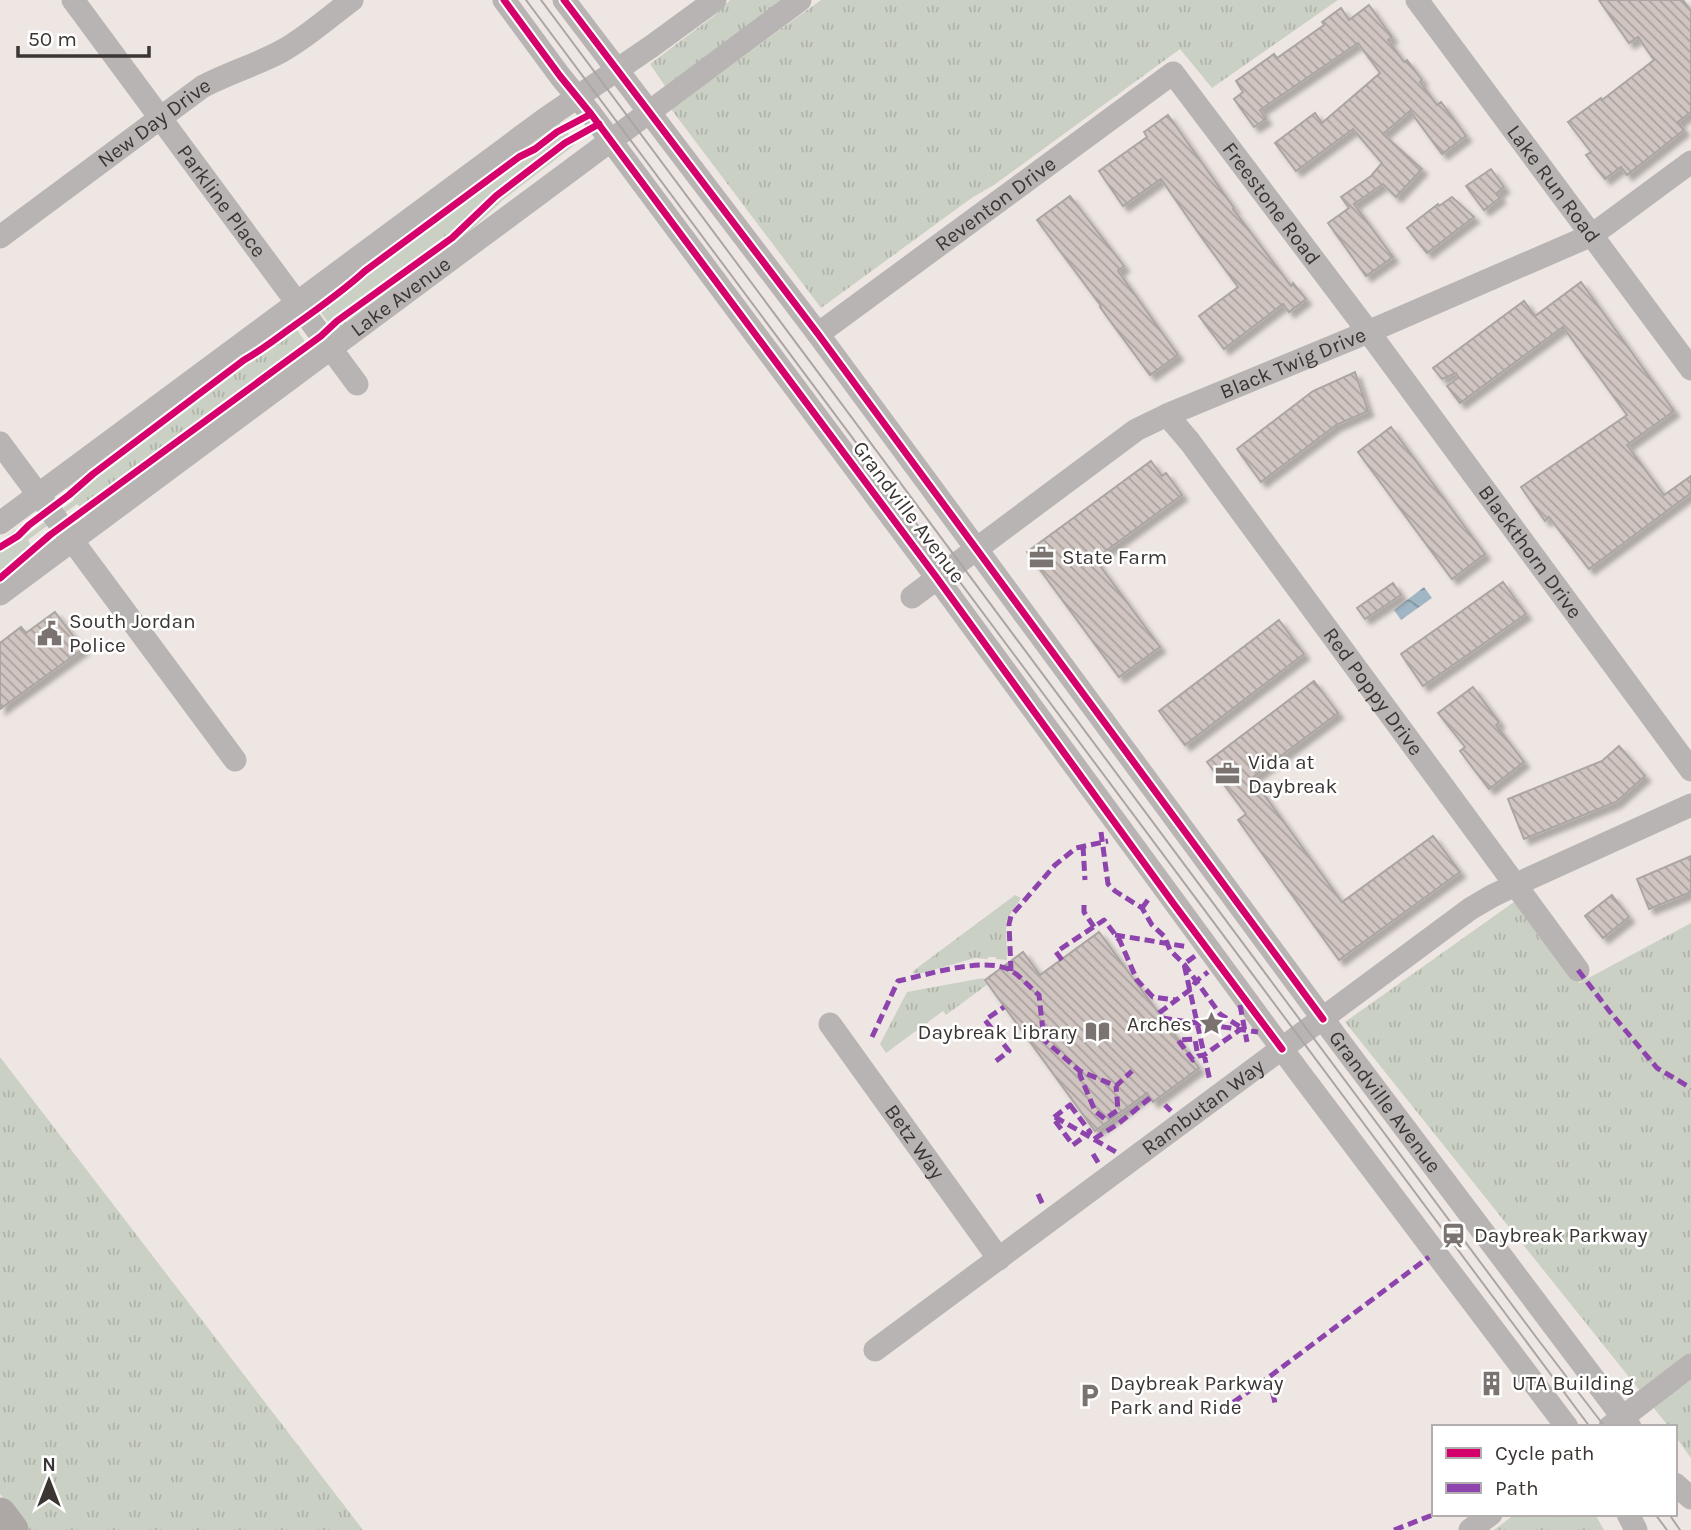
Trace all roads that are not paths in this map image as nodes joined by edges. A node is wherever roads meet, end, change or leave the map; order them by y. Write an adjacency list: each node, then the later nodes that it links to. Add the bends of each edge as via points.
1 (73, 0): 12 (street, Parkline Place)
2 (352, 0): 12 (street, New Day Drive, via 282,51 214,80)
3 (504, 0): 10 (street, Grandville Avenue)
4 (564, 0): 8 (street, Grandville Avenue)
5 (715, 0): 8 (street)
6 (800, 0): 11 (street, Lake Avenue)
7 (1417, 0): 15 (street, Lake Run Road)
8 (617, 70): 10 (street); 11 (street, Grandville Avenue)
9 (1173, 73): 18 (street, Freestone Road); 19 (street, Reventon Drive)
10 (578, 96): 13 (street, Grandville Avenue); 17 (street)
11 (649, 112): 13 (street, Lake Avenue); 19 (street, Grandville Avenue)
12 (160, 118): 16 (street, New Day Drive); 17 (street, Parkline Place)
13 (611, 140): 20 (street, Lake Avenue); 29 (street, Grandville Avenue)
14 (1691, 162): 15 (street, Black Twig Drive)
15 (1592, 236): 18 (street, Black Twig Drive); 21 (street, Lake Run Road)
16 (0, 237)
17 (296, 302): 20 (street); 25 (street)
18 (1368, 332): 23 (street, Black Twig Drive); 33 (street, Blackthorn Drive)
19 (818, 334): 28 (street, Grandville Avenue)
20 (331, 348): 22 (street); 27 (street, Lake Avenue)
21 (1691, 369)
22 (357, 384)
23 (1167, 415): 28 (street, Black Twig Drive, via 1136,430); 35 (street, Red Poppy Drive)
24 (0, 443): 25 (street)
25 (38, 494): 26 (street); 27 (street)
26 (0, 523)
27 (72, 540): 30 (street, Lake Avenue); 32 (street)
28 (976, 549): 29 (street, Black Twig Drive); 37 (street, Grandville Avenue)
29 (937, 578): 31 (street, Black Twig Drive); 39 (street, Grandville Avenue)
30 (0, 594)
31 (912, 597)
32 (235, 760)
33 (1691, 770)
34 (1691, 805): 35 (street, Rambutan Way)
35 (1516, 885): 36 (street, Red Poppy Drive); 37 (street, Rambutan Way, via 1470,909)
36 (1578, 970)
37 (1323, 1019): 39 (street, Rambutan Way); 43 (street, Grandville Avenue)
38 (830, 1024): 40 (street, Betz Way)
39 (1282, 1049): 40 (street, Rambutan Way); 44 (street, Grandville Avenue)
40 (999, 1259): 41 (street, Rambutan Way)
41 (875, 1350)
42 (1691, 1365): 43 (street)
43 (1621, 1424)
44 (1565, 1425)
45 (1677, 1486): 46 (street)
46 (1691, 1498)
47 (0, 1514): 49 (highway)
48 (1488, 1516): 50 (street)
49 (12, 1530)
50 (1470, 1530)

